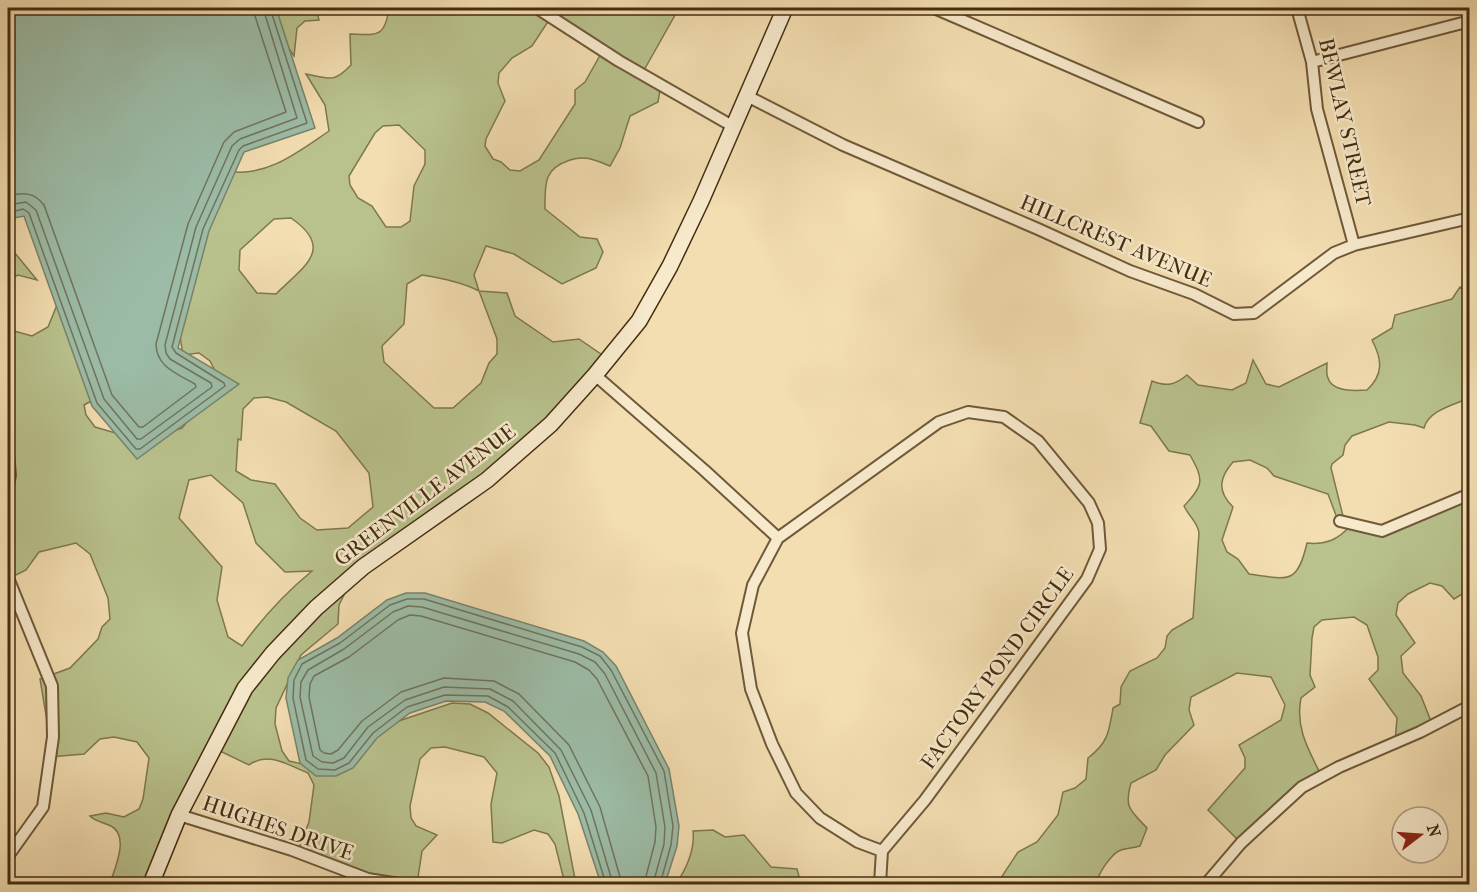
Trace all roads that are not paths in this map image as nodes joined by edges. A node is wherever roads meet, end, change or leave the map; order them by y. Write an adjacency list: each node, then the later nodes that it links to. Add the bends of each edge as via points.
1 (537, 8): 9 (street)
2 (785, 8): 7 (main road, GREENVILLE AVENUE)
3 (934, 8): 8 (street)
4 (1297, 8): 6 (street, BEWLAY STREET)
5 (1470, 21): 6 (street)
6 (1312, 63): 11 (street, BEWLAY STREET, via 1317,109)
7 (747, 96): 9 (main road, GREENVILLE AVENUE); 11 (street, HILLCREST AVENUE, via 843,145 1234,314 1254,313 1334,253)
8 (1198, 122)
9 (734, 127): 12 (main road, GREENVILLE AVENUE, via 655,293 639,321)
10 (1470, 218): 11 (street, HILLCREST AVENUE)
11 (1354, 245)
12 (595, 375): 17 (street); 20 (main road, GREENVILLE AVENUE, via 551,424 486,480 363,567 280,645 245,688)
13 (8, 460): 14 (street)
14 (8, 486)
15 (1470, 494): 16 (street, via 1382,531)
16 (1340, 521)
17 (778, 538): 21 (street, FACTORY POND CIRCLE, via 753,585 742,633 751,688 796,792 820,818 858,842); 21 (street, FACTORY POND CIRCLE, via 939,422 968,412 1004,417 1038,441 1089,502 1098,522 1100,549 1087,579 925,800)
18 (8, 578): 22 (street, via 52,686 53,738 43,807)
19 (1470, 706): 26 (street, via 1302,787 1240,843)
20 (179, 815): 23 (main road, GREENVILLE AVENUE); 24 (street, HUGHES DRIVE, via 292,850 368,879)
21 (882, 851): 25 (street)
22 (8, 856)
23 (151, 885)
24 (399, 885)
25 (880, 885)
26 (1206, 885)

